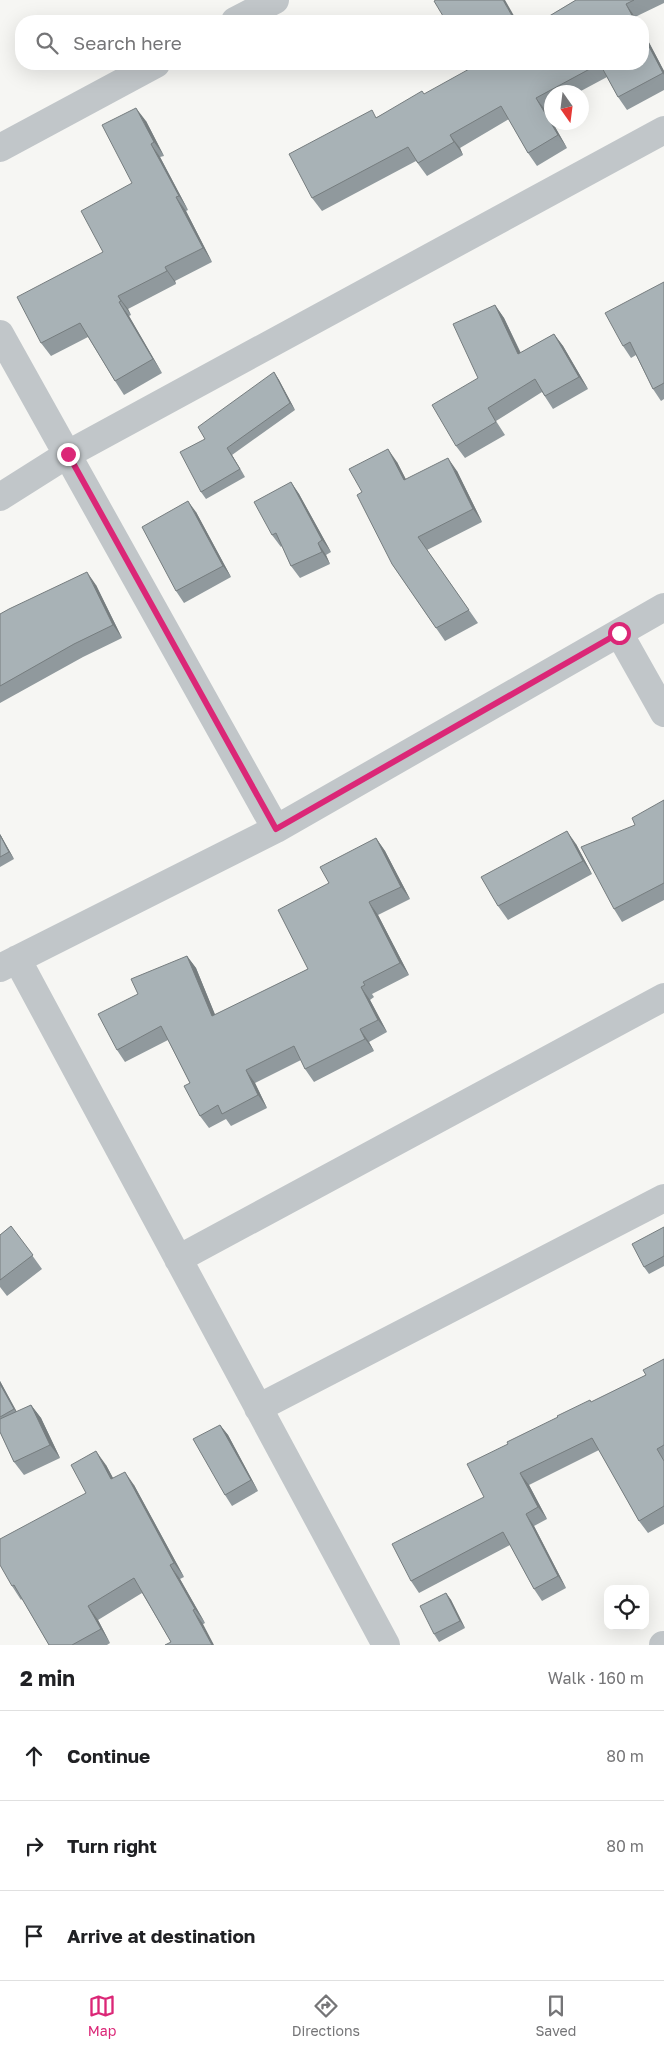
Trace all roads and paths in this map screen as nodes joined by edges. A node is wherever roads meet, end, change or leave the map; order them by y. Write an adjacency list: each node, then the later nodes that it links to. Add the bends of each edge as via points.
1 (275, 0): 2 (street)
2 (246, 15)
3 (145, 70): 5 (street)
4 (664, 130): 7 (street)
5 (0, 148)
6 (0, 334): 7 (street)
7 (68, 454): 8 (street); 12 (street)
8 (0, 497)
9 (664, 608): 10 (street)
10 (619, 633): 11 (street); 12 (street)
11 (664, 713)
12 (276, 829): 13 (street)
13 (9, 964): 16 (street)
14 (664, 998): 16 (street)
15 (664, 1198): 17 (street)
16 (178, 1259): 17 (street)
17 (258, 1408): 18 (street)
18 (386, 1645)

